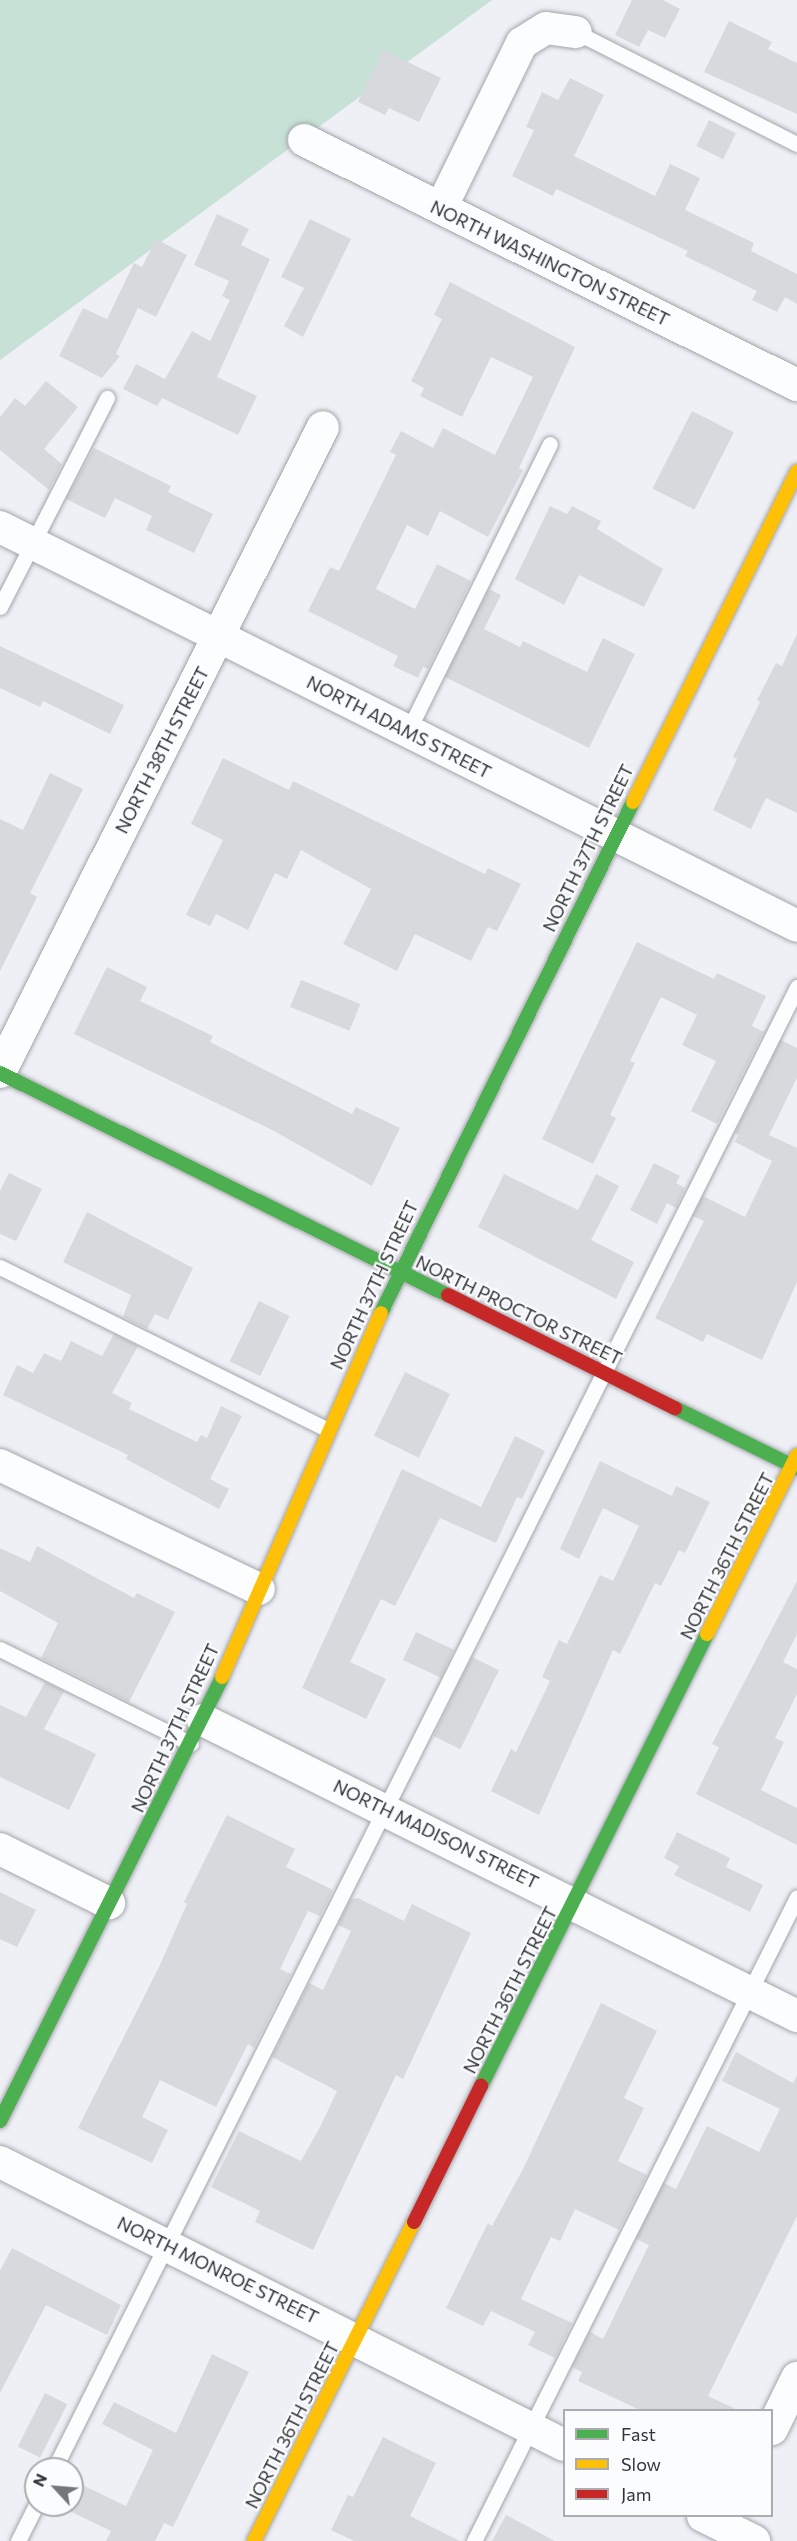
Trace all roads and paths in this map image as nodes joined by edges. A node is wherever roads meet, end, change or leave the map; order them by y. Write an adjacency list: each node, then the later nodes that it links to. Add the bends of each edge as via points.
1 (576, 32): 3 (lane); 4 (street, via 546,28 522,43)
2 (304, 140): 4 (street, NORTH WASHINGTON STREET)
3 (797, 144)
4 (441, 208): 5 (street, NORTH WASHINGTON STREET)
5 (797, 385)
6 (107, 398): 11 (lane)
7 (323, 427): 13 (street, NORTH 38TH STREET)
8 (550, 444): 14 (lane)
9 (797, 472): 15 (street, NORTH 37TH STREET)
10 (0, 527): 11 (street, NORTH ADAMS STREET)
11 (30, 542): 12 (lane); 13 (street, NORTH ADAMS STREET)
12 (0, 607)
13 (219, 636): 14 (street, NORTH ADAMS STREET); 18 (street, NORTH 38TH STREET)
14 (408, 731): 15 (street, NORTH ADAMS STREET)
15 (614, 835): 16 (street, NORTH ADAMS STREET); 20 (street, NORTH 37TH STREET)
16 (797, 926)
17 (797, 987): 21 (lane)
18 (0, 1073): 20 (street, NORTH PROCTOR STREET)
19 (0, 1267): 22 (lane)
20 (399, 1271): 21 (street, NORTH PROCTOR STREET); 22 (street, NORTH 37TH STREET)
21 (604, 1372): 23 (street, NORTH PROCTOR STREET); 28 (lane)
22 (327, 1429): 25 (street, NORTH 37TH STREET)
23 (795, 1463): 32 (street, NORTH 36TH STREET)
24 (0, 1465): 25 (street)
25 (259, 1589): 27 (street, NORTH 37TH STREET)
26 (0, 1649): 27 (lane)
27 (197, 1732): 28 (street, NORTH MADISON STREET); 31 (street, NORTH 37TH STREET)
28 (386, 1808): 32 (street, NORTH MADISON STREET); 37 (lane)
29 (0, 1849): 31 (street)
30 (797, 1897): 33 (lane)
31 (109, 1903): 35 (street, NORTH 37TH STREET)
32 (574, 1903): 33 (street, NORTH MADISON STREET); 38 (street, NORTH 36TH STREET)
33 (749, 1992): 34 (street, NORTH MADISON STREET); 41 (lane)
34 (797, 2016)
35 (0, 2121)
36 (0, 2162): 37 (street, NORTH MONROE STREET)
37 (167, 2245): 38 (street, NORTH MONROE STREET); 43 (lane)
38 (356, 2339): 41 (street, NORTH MONROE STREET); 47 (street, NORTH 36TH STREET)
39 (797, 2378): 40 (street)
40 (773, 2425)
41 (530, 2427): 42 (street, NORTH MONROE STREET); 48 (lane)
42 (563, 2444)
43 (60, 2457)
44 (30, 2517): 46 (lane)
45 (718, 2524): 49 (street)
46 (18, 2541)
47 (254, 2541)
48 (474, 2541)
49 (754, 2541)

